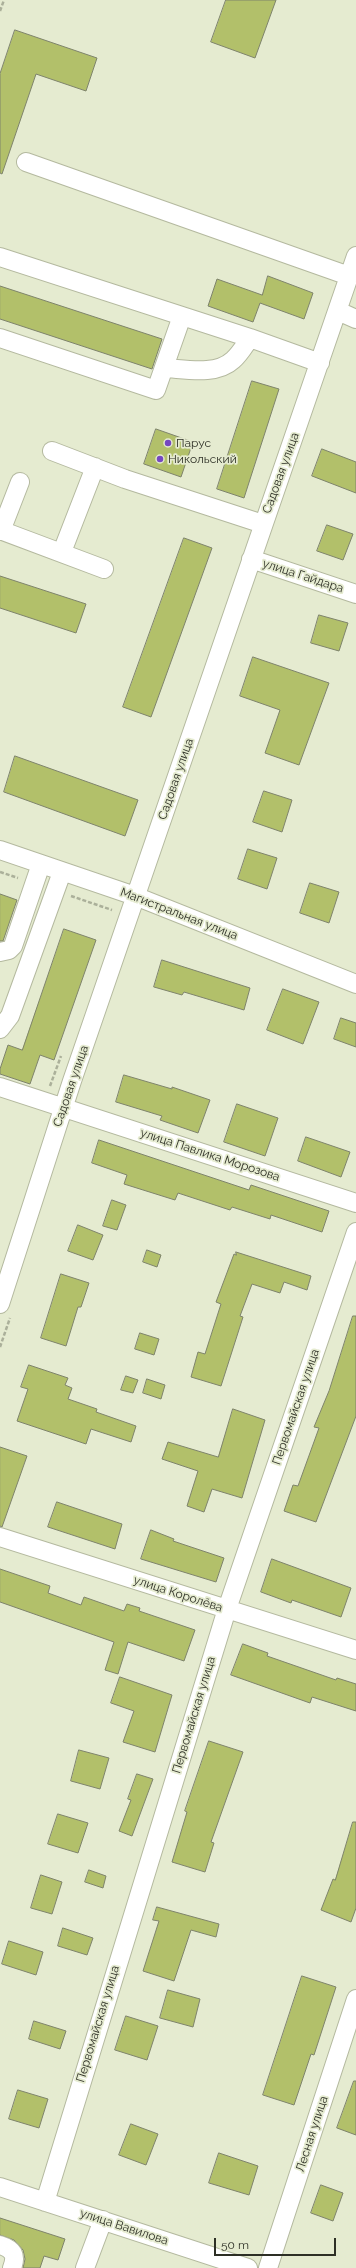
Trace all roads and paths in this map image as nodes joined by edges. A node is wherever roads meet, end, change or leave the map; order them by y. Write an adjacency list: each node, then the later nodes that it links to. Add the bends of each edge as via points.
1 (4, 0): 2 (path)
2 (0, 11)
3 (26, 162): 6 (street)
4 (356, 256): 6 (street, Садовая улица)
5 (0, 257): 8 (street)
6 (349, 276): 7 (street, Садовая улица)
7 (338, 310): 9 (street); 12 (street, Садовая улица)
8 (182, 316): 11 (street); 13 (street)
9 (356, 319)
10 (0, 338): 13 (street, via 156,390)
11 (250, 338): 12 (street); 13 (street, via 233,360 224,366 213,369)
12 (320, 363): 17 (street, Садовая улица)
13 (164, 368)
14 (52, 452): 15 (street)
15 (95, 467): 17 (street); 19 (street)
16 (20, 482): 18 (street)
17 (262, 524): 20 (street, Садовая улица)
18 (0, 530): 19 (street)
19 (62, 552): 21 (street)
20 (251, 559): 22 (street, улица Гайдара); 26 (street, Садовая улица)
21 (104, 569)
22 (356, 594)
23 (0, 850): 24 (street, Магистральная улица)
24 (41, 864): 25 (street, Магистральная улица); 27 (street, via 13,946)
25 (62, 872): 26 (street, Магистральная улица); 29 (street, via 10,1016)
26 (135, 896): 28 (street, Магистральная улица); 31 (street, Садовая улица)
27 (0, 952)
28 (356, 984)
29 (0, 1029)
30 (0, 1087): 31 (street, улица Павлика Морозова)
31 (64, 1108): 32 (street, улица Павлика Морозова); 34 (street, Садовая улица)
32 (356, 1203)
33 (356, 1232): 36 (street, Первомайская улица)
34 (0, 1304)
35 (0, 1537): 36 (street, улица Королёва)
36 (227, 1610): 37 (street, улица Королёва); 40 (street, Первомайская улица)
37 (356, 1650)
38 (356, 1999): 46 (street, Лесная улица)
39 (0, 2187): 40 (street, улица Вавилова)
40 (44, 2202): 41 (street, улица Вавилова)
41 (103, 2220): 44 (street); 45 (street, улица Вавилова)
42 (0, 2245): 43 (street, via 14,2253)
43 (12, 2268)
44 (85, 2268)
45 (248, 2268)
46 (268, 2268)

